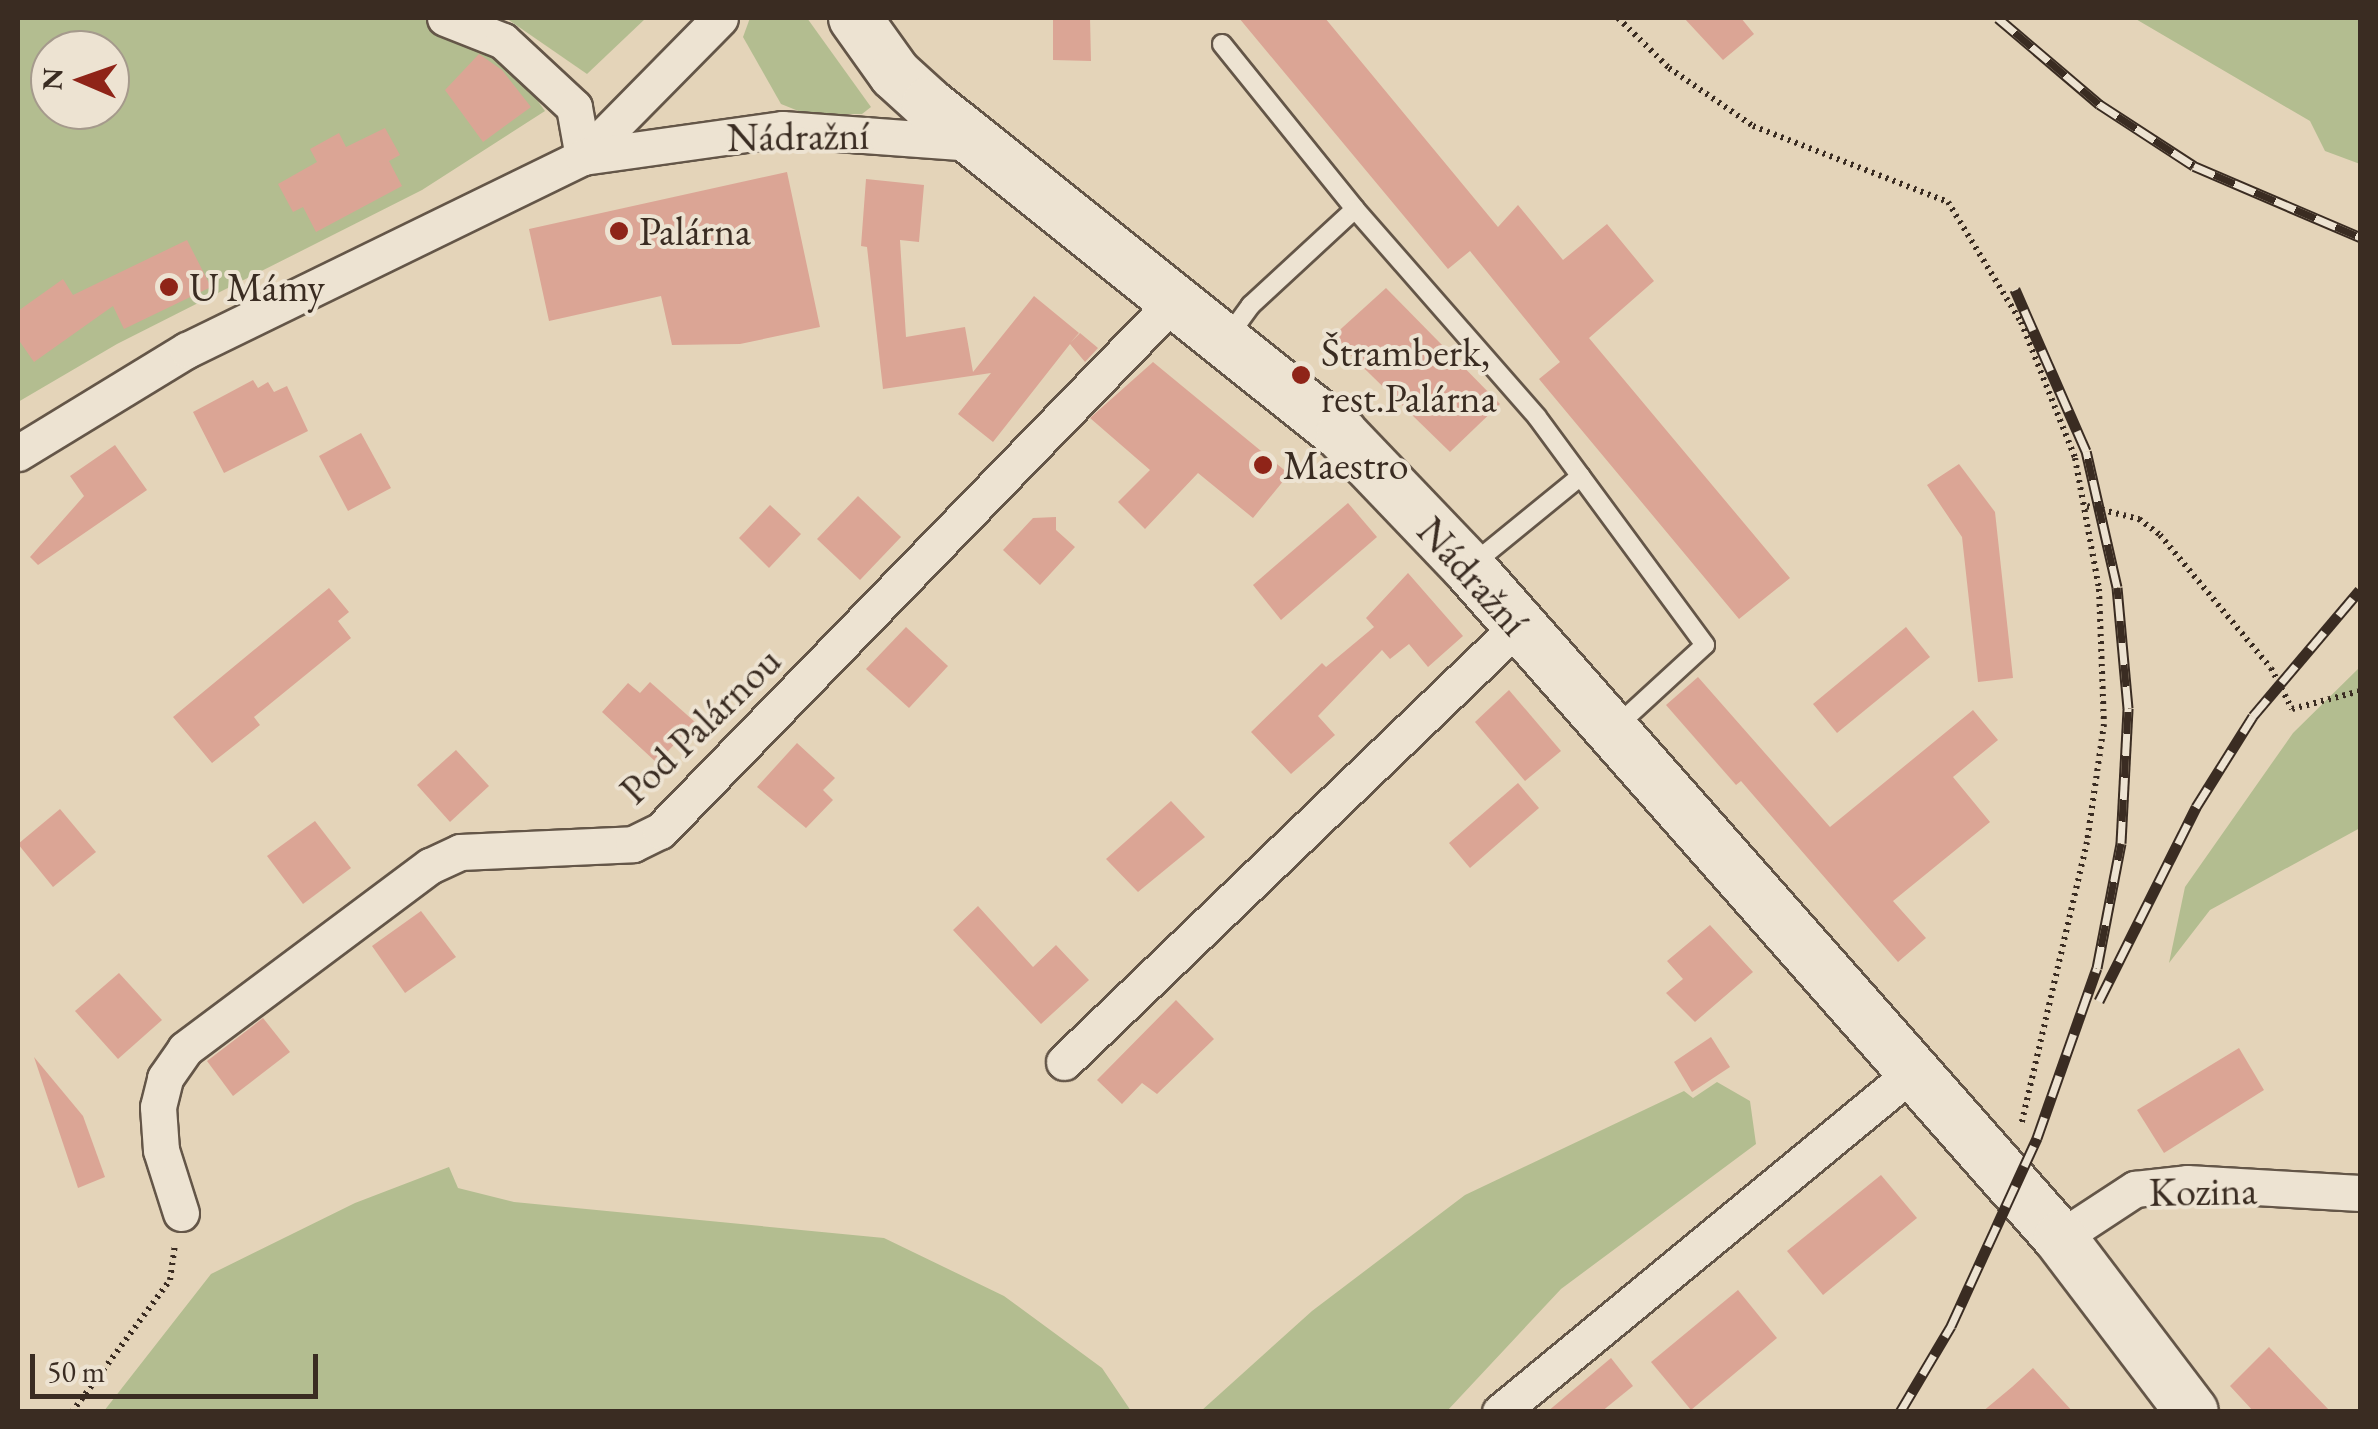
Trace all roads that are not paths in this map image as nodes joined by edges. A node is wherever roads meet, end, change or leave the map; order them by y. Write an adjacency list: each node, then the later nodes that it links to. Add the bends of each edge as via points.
1 (446, 18): 6 (street, via 503,40 574,107)
2 (720, 18): 6 (street, Nádražní)
3 (855, 18): 5 (main road, via 895,74)
4 (1222, 44): 7 (lane)
5 (979, 144): 6 (street, Nádražní, via 782,128); 8 (main road, Nádražní)
6 (583, 157): 10 (street, Nádražní, via 187,350)
7 (1355, 209): 9 (lane, via 1251,304); 11 (lane, via 1538,416)
8 (1176, 299): 9 (main road, Nádražní); 18 (street, Pod Palárnou, via 660,831 633,844 460,852 430,866 185,1049 164,1078 158,1106 161,1150)
9 (1228, 337): 12 (main road, Nádražní, via 1342,435)
10 (27, 441)
11 (1581, 476): 12 (lane); 14 (lane, via 1705,645)
12 (1469, 568): 13 (main road, Nádražní)
13 (1519, 625): 14 (main road, Nádražní); 15 (street)
14 (1609, 734): 16 (main road, Nádražní)
15 (1064, 1062)
16 (1914, 1072): 19 (main road, Nádražní, via 2015,1164); 20 (street)
17 (2360, 1193): 19 (street, Kozina, via 2188,1183 2136,1188)
18 (181, 1213)
19 (2060, 1238): 21 (main road)
20 (1500, 1412)
21 (2192, 1412)

